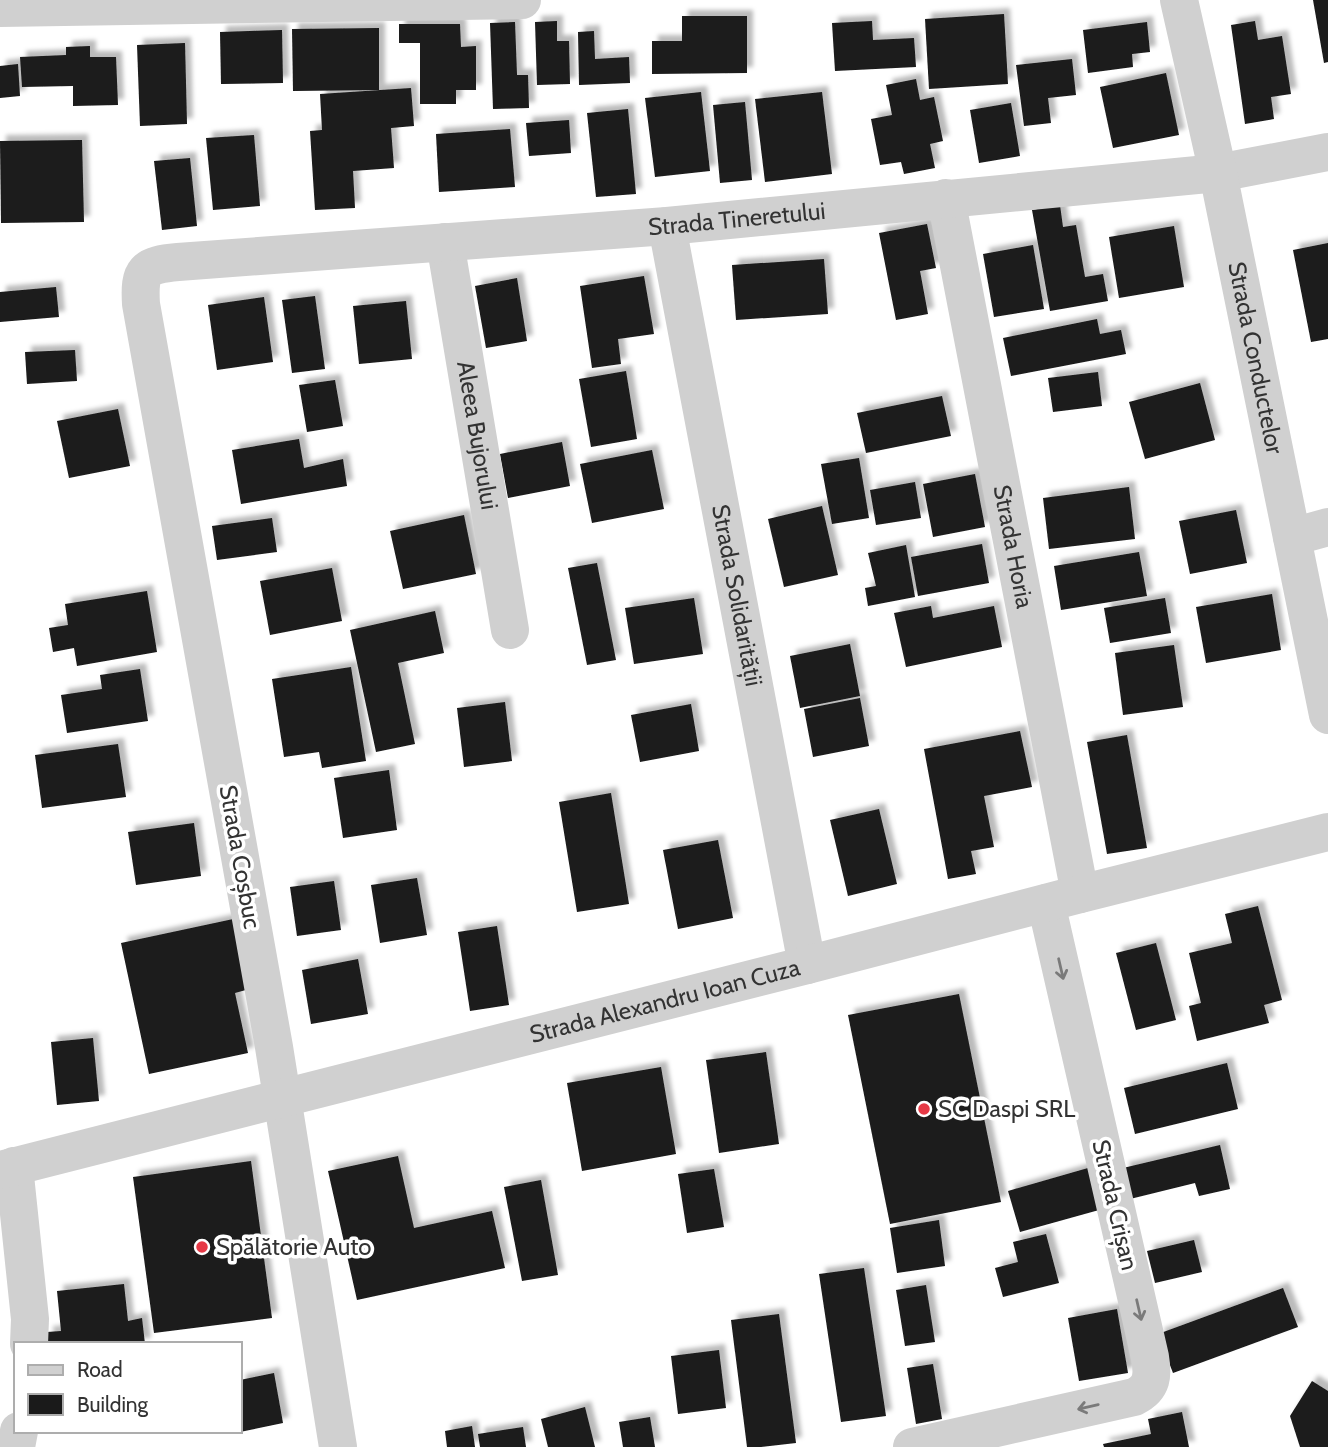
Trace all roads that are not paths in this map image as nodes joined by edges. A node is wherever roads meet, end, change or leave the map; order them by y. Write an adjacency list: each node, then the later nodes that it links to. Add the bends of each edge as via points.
1 (522, 0): 3 (street)
2 (1179, 0): 5 (street, Strada Conductelor)
3 (0, 8)
4 (1328, 152): 5 (street, Strada Tineretului)
5 (1218, 173): 6 (street, Strada Tineretului); 10 (street, Strada Conductelor)
6 (946, 198): 7 (street, Strada Tineretului); 14 (street, Strada Horia)
7 (667, 226): 8 (street, Strada Tineretului); 15 (street, Strada Solidarității)
8 (445, 242): 9 (street, Strada Tineretului, via 178,262); 11 (street, Aleea Bujorului)
9 (146, 270): 16 (street, Strada Coșbuc, via 140,283 141,303)
10 (1310, 532): 12 (street, Strada Conductelor)
11 (510, 630)
12 (1328, 715)
13 (1328, 832): 14 (street, Strada Alexandru Ioan Cuza)
14 (1063, 898): 15 (street, Strada Alexandru Ioan Cuza); 20 (street, Strada Crișan, one-way to 20, via 1150,1357 1149,1384 1134,1397)
15 (807, 965): 16 (street, Strada Alexandru Ioan Cuza)
16 (283, 1097): 17 (street, Strada Alexandru Ioan Cuza); 19 (street, Strada Coșbuc)
17 (7, 1168): 18 (street, via 30,1319)
18 (29, 1342)
19 (338, 1447)
20 (912, 1447)

